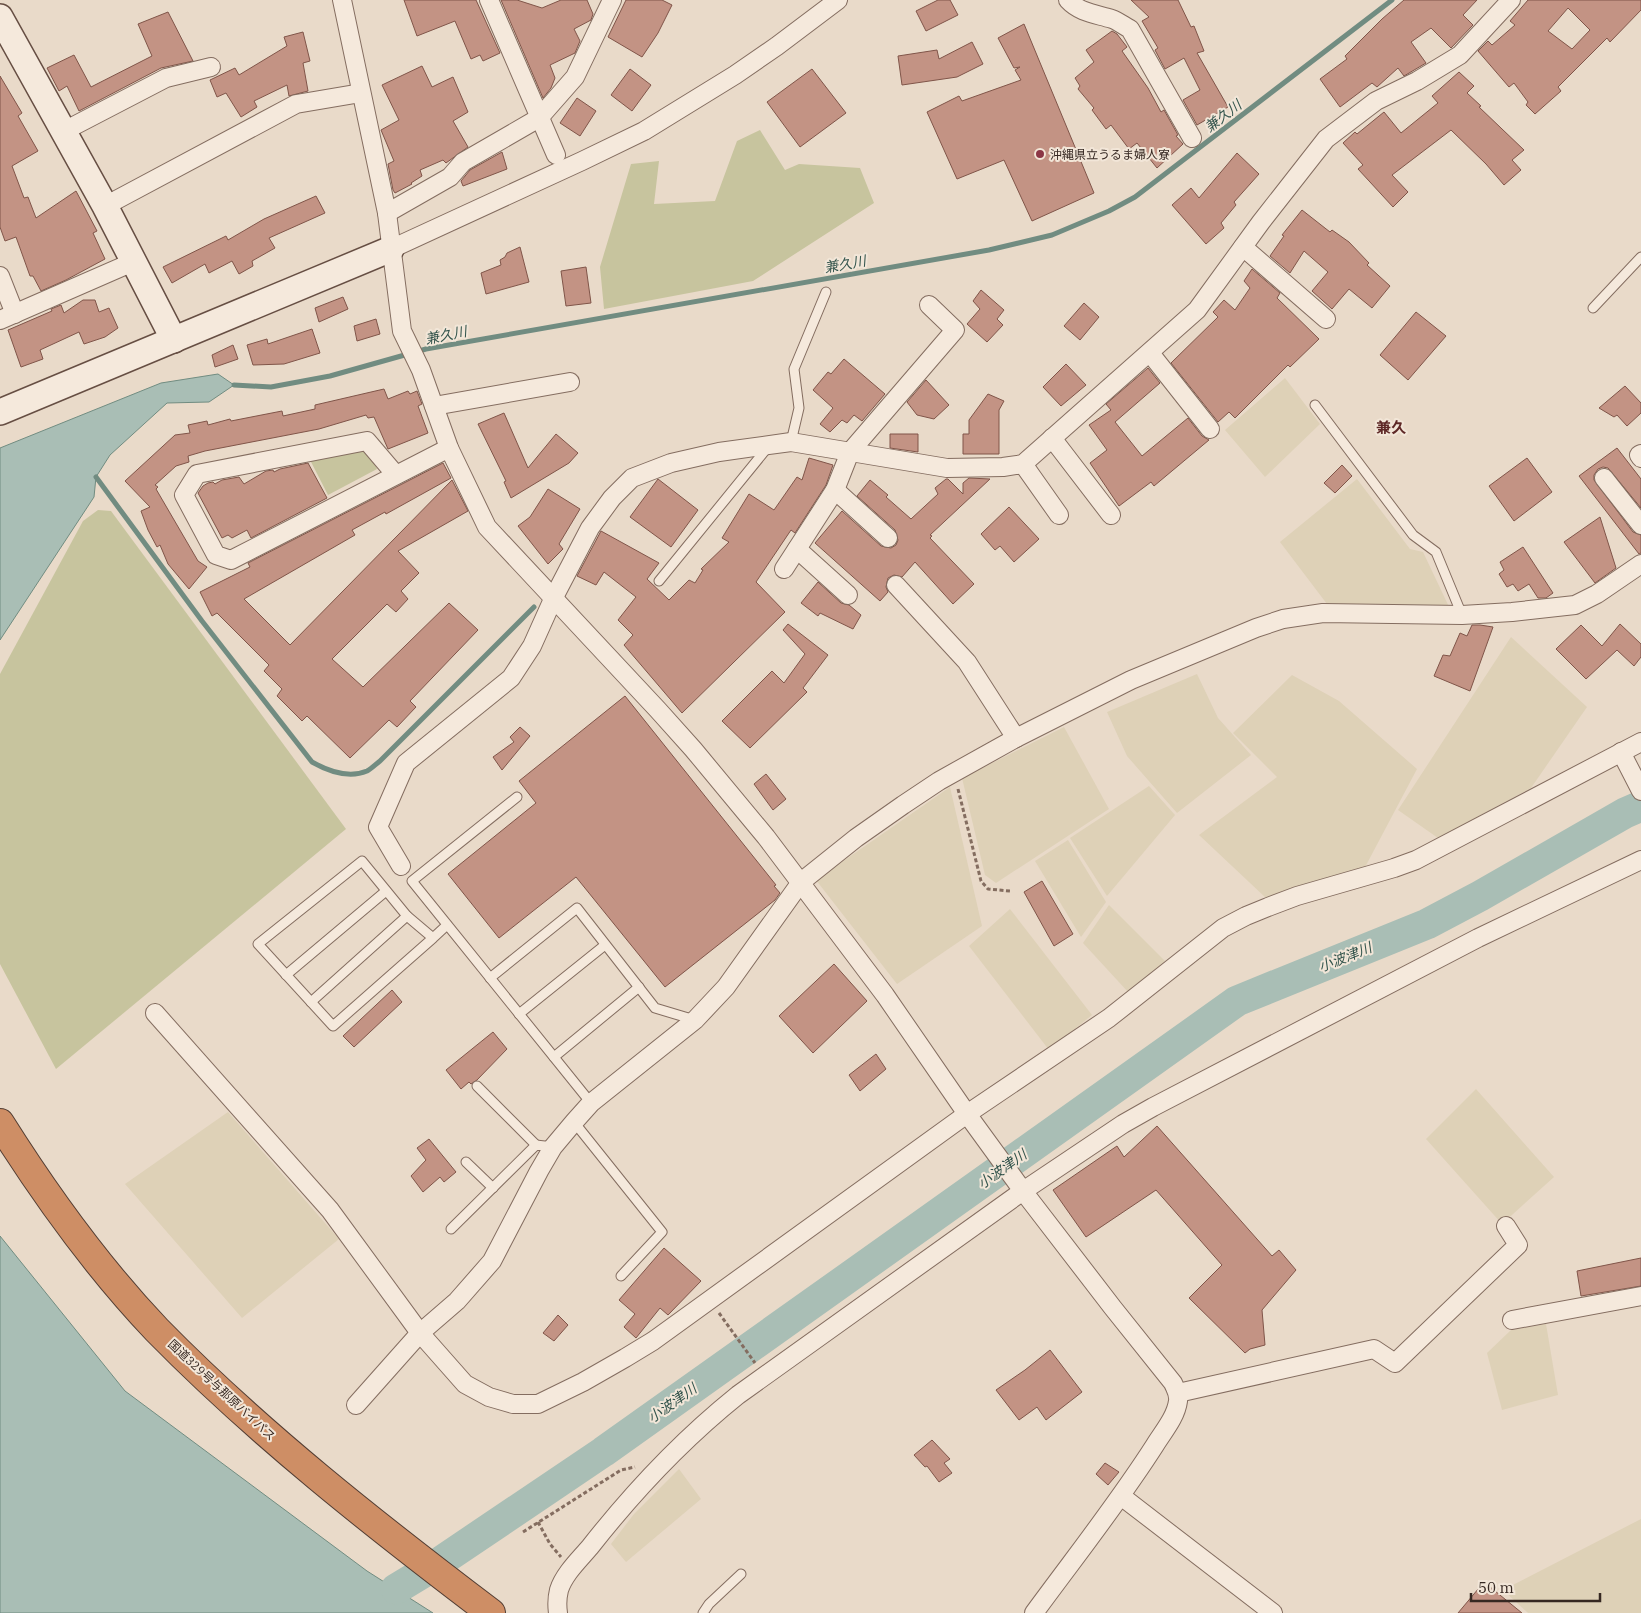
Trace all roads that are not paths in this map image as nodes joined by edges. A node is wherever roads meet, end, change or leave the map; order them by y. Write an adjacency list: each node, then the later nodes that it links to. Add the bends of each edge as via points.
1 (342, 0): 9 (street)
2 (489, 0): 10 (street)
3 (612, 0): 10 (street, via 575,77)
4 (838, 0): 17 (street, via 735,75 644,130)
5 (1068, 0): 12 (street, via 1091,15 1114,20 1130,30)
6 (1511, 0): 16 (street, via 1460,55 1376,101 1326,139)
7 (0, 17): 11 (street)
8 (211, 67): 11 (street, via 166,78)
9 (361, 93): 14 (street, via 296,104); 15 (street)
10 (539, 118): 13 (street); 15 (street, via 463,162 450,177)
11 (64, 131): 14 (street)
12 (1192, 138)
13 (556, 154)
14 (105, 206): 19 (street)
15 (387, 213): 17 (street)
16 (1243, 247): 25 (street); 27 (street, via 1197,310)
17 (392, 249): 26 (street); 30 (street, via 402,331)
18 (1641, 257): 23 (lane)
19 (133, 262): 24 (street); 26 (street)
20 (0, 276): 24 (street)
21 (826, 292): 34 (lane, via 794,369 799,408)
22 (929, 304): 37 (street, via 955,330)
23 (1593, 308)
24 (7, 317)
25 (1326, 319)
26 (174, 340): 31 (street)
27 (1150, 353): 32 (street); 33 (street)
28 (570, 382): 30 (street)
29 (1315, 405): 55 (lane, via 1413,534 1436,552)
30 (434, 406): 36 (street)
31 (0, 412)
32 (1210, 429)
33 (1052, 438): 40 (street); 44 (street)
34 (791, 442): 35 (street); 37 (street)
35 (770, 445): 51 (lane); 54 (street, via 671,463 632,478 590,528)
36 (449, 448): 41 (street); 54 (street, via 487,527)
37 (850, 452): 40 (street, via 947,468 1004,468); 43 (street)
38 (1641, 454): 39 (street)
39 (1641, 458)
40 (1022, 464): 45 (street)
41 (396, 475): 41 (street, via 231,560 216,555 184,495 197,474 367,441)
42 (1604, 478): 46 (street)
43 (835, 490): 47 (street); 48 (street)
44 (1111, 514)
45 (1059, 515)
46 (1641, 525)
47 (888, 538)
48 (797, 549): 50 (street); 53 (street)
49 (1641, 564): 55 (street, via 1575,605)
50 (784, 569)
51 (659, 580)
52 (896, 585): 56 (street, via 967,662)
53 (848, 595)
54 (554, 596): 62 (street, via 532,646 511,678 406,763 378,827); 64 (street, via 693,749)
55 (1462, 615): 56 (street, via 1322,614 1283,619 1131,680)
56 (1016, 738): 64 (street, via 939,781 856,838)
57 (1641, 742): 58 (street)
58 (1623, 756): 59 (street); 80 (street, via 1416,860 1290,899 1231,924 1109,1018)
59 (1641, 791)
60 (517, 797): 63 (lane)
61 (1641, 860): 85 (street, via 1478,938 1153,1107)
62 (402, 866): 63 (lane)
63 (412, 881): 67 (lane)
64 (801, 882): 76 (street, via 726,987); 80 (street, via 885,995)
65 (386, 891): 66 (lane); 70 (lane); 70 (lane, via 362,861 258,944)
66 (408, 916): 68 (lane); 73 (lane)
67 (447, 925): 68 (lane); 71 (lane)
68 (433, 938): 73 (lane, via 333,1026)
69 (605, 945): 71 (lane, via 577,908); 72 (lane); 75 (lane)
70 (286, 975): 73 (lane)
71 (490, 978): 75 (lane)
72 (638, 987): 76 (lane, via 655,1008); 77 (lane)
73 (310, 1002)
74 (154, 1013): 92 (street, via 330,1210)
75 (519, 1014): 77 (lane)
76 (695, 1020): 79 (street)
77 (554, 1057): 79 (lane)
78 (477, 1086): 83 (lane)
79 (591, 1103): 81 (street)
80 (967, 1114): 85 (street); 92 (street, via 653,1341 538,1404 513,1404 489,1398 465,1384)
81 (574, 1122): 83 (street); 89 (lane, via 662,1232)
82 (0, 1123): 97 (highway, 国道329号与那原バイパス, via 64,1219 157,1329 277,1441)
83 (544, 1146): 86 (lane); 92 (street, via 539,1171 492,1261 457,1301)
84 (466, 1162): 86 (lane)
85 (1019, 1185): 93 (street); 98 (street, via 738,1395 680,1445 614,1516 565,1578 559,1590)
86 (494, 1188): 88 (lane)
87 (1506, 1226): 93 (street, via 1518,1245 1396,1363 1374,1349)
88 (451, 1229)
89 (621, 1276)
90 (1641, 1296): 91 (street)
91 (1512, 1320)
92 (420, 1333): 94 (street)
93 (1178, 1393): 95 (street, via 1174,1414)
94 (356, 1405)
95 (1122, 1496): 100 (street); 101 (street)
96 (741, 1574): 99 (lane)
97 (491, 1613)
98 (558, 1613)
99 (702, 1613)
100 (1034, 1613)
101 (1273, 1613)

